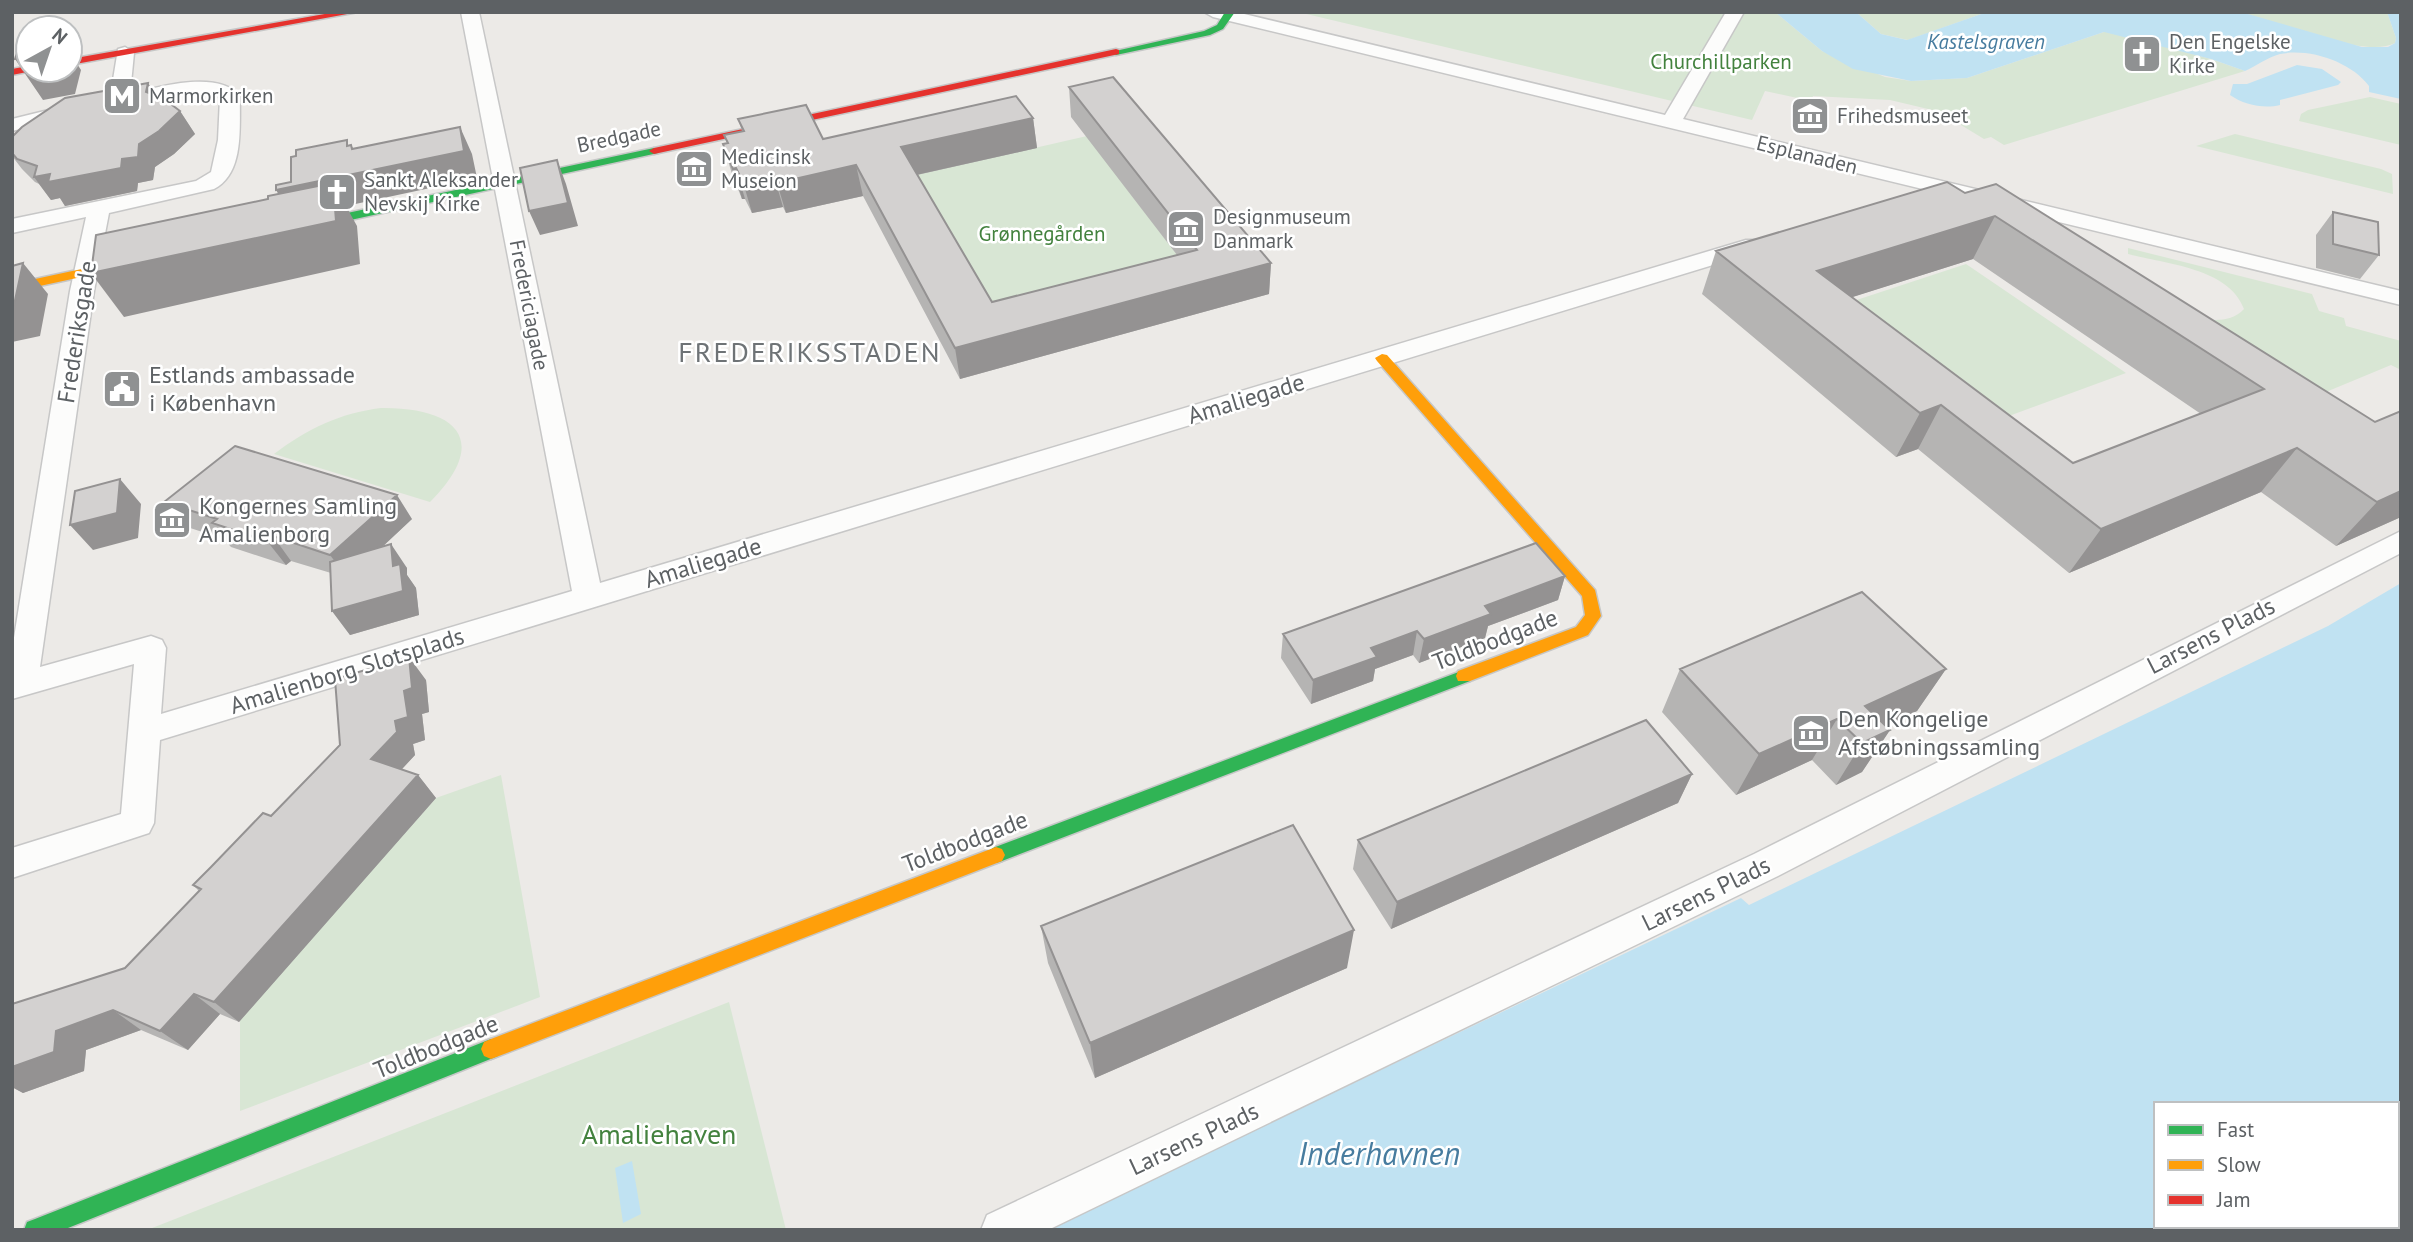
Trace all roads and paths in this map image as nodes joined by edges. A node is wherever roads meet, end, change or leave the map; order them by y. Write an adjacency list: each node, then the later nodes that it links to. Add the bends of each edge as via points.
1 (470, 12): 10 (street, Fredericiagade)
2 (1735, 12): 8 (street)
3 (346, 13): 5 (main road)
4 (1224, 14): 8 (street, Esplanaden); 10 (main road, Bredgade, via 1220,27 1207,33)
5 (125, 53): 6 (main road); 7 (street)
6 (84, 60)
7 (119, 102): 9 (street); 13 (street, via 215,86 228,93 225,161 217,178 187,190)
8 (1671, 122): 11 (street, Esplanaden)
9 (12, 125)
10 (505, 183): 15 (main road, Bredgade); 23 (street, Fredericiagade)
11 (1941, 187): 12 (street); 20 (street, Esplanaden)
12 (1903, 199)
13 (99, 208): 14 (street); 18 (street, Frederiksgade)
14 (12, 226)
15 (287, 230)
16 (1775, 238): 21 (street, Amaliegade)
17 (164, 256): 18 (main road)
18 (85, 273): 19 (main road); 25 (street, Frederiksgade)
19 (12, 288)
20 (2401, 298)
21 (1381, 358): 23 (street, Amaliegade); 28 (main road, Toldbodgade, via 1590,594 1593,616 1582,631 555,1024)
22 (2401, 541): 29 (street, Larsens Plads, via 1766,865)
23 (588, 598): 24 (street, Amaliegade)
24 (550, 610): 26 (street, Amalienborg Slotsplads)
25 (17, 686): 26 (street, via 151,648)
26 (145, 732): 27 (street, via 137,823)
27 (12, 863)
28 (35, 1230)
29 (1002, 1230)

